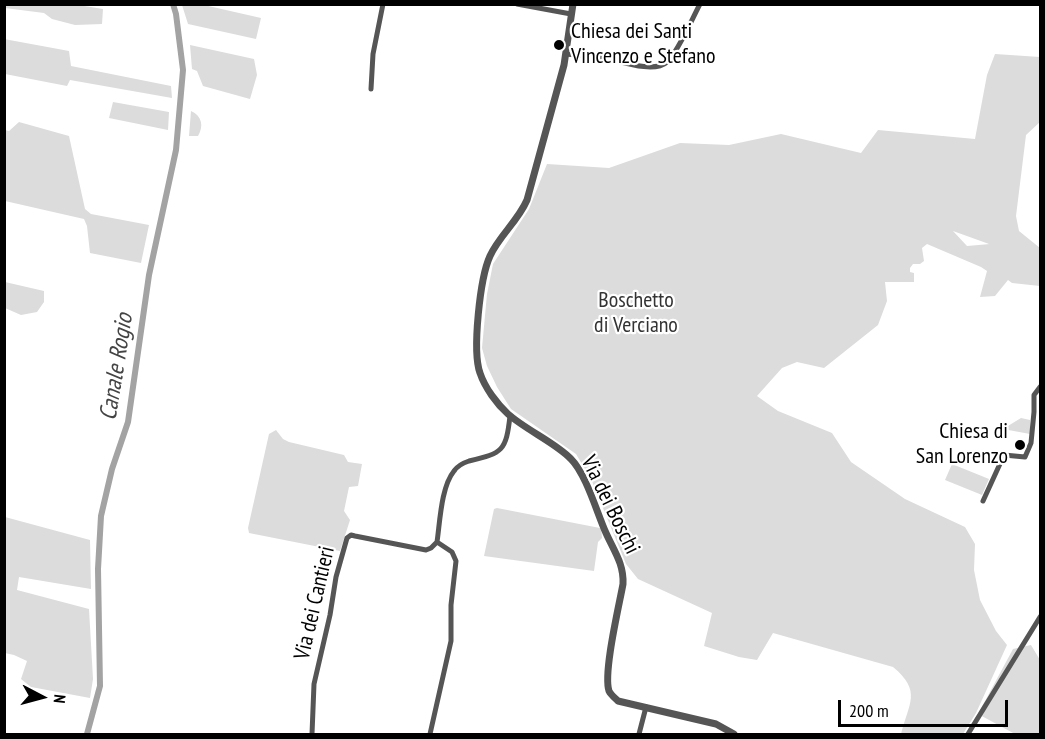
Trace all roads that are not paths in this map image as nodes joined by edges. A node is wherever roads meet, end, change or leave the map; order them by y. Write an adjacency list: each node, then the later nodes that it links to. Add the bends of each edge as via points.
1 (383, 4): 7 (street)
2 (518, 4): 5 (street)
3 (573, 4): 5 (street, Via dei Boschi)
4 (700, 4): 6 (street, via 670,59 660,66)
5 (571, 14): 6 (street, Via dei Boschi)
6 (566, 54): 9 (street, Via dei Boschi, via 527,200 490,257 480,304 476,351 479,373)
7 (371, 89)
8 (1041, 387): 10 (street, via 1034,394 1025,457 1004,455)
9 (510, 416): 11 (street, via 505,442 498,453 458,465 452,472); 13 (street, Via dei Boschi, via 571,459 580,473 619,558 623,576 608,668 609,690 618,701)
10 (983, 501)
11 (437, 542): 14 (street, Via dei Cantieri, via 426,550 351,535 346,538 314,684); 15 (street, via 452,552 456,561 451,640)
12 (1041, 617): 18 (street)
13 (646, 707): 16 (street); 17 (street, Via dei Boschi, via 716,724)
14 (312, 735)
15 (430, 735)
16 (639, 735)
17 (734, 735)
18 (968, 735)

